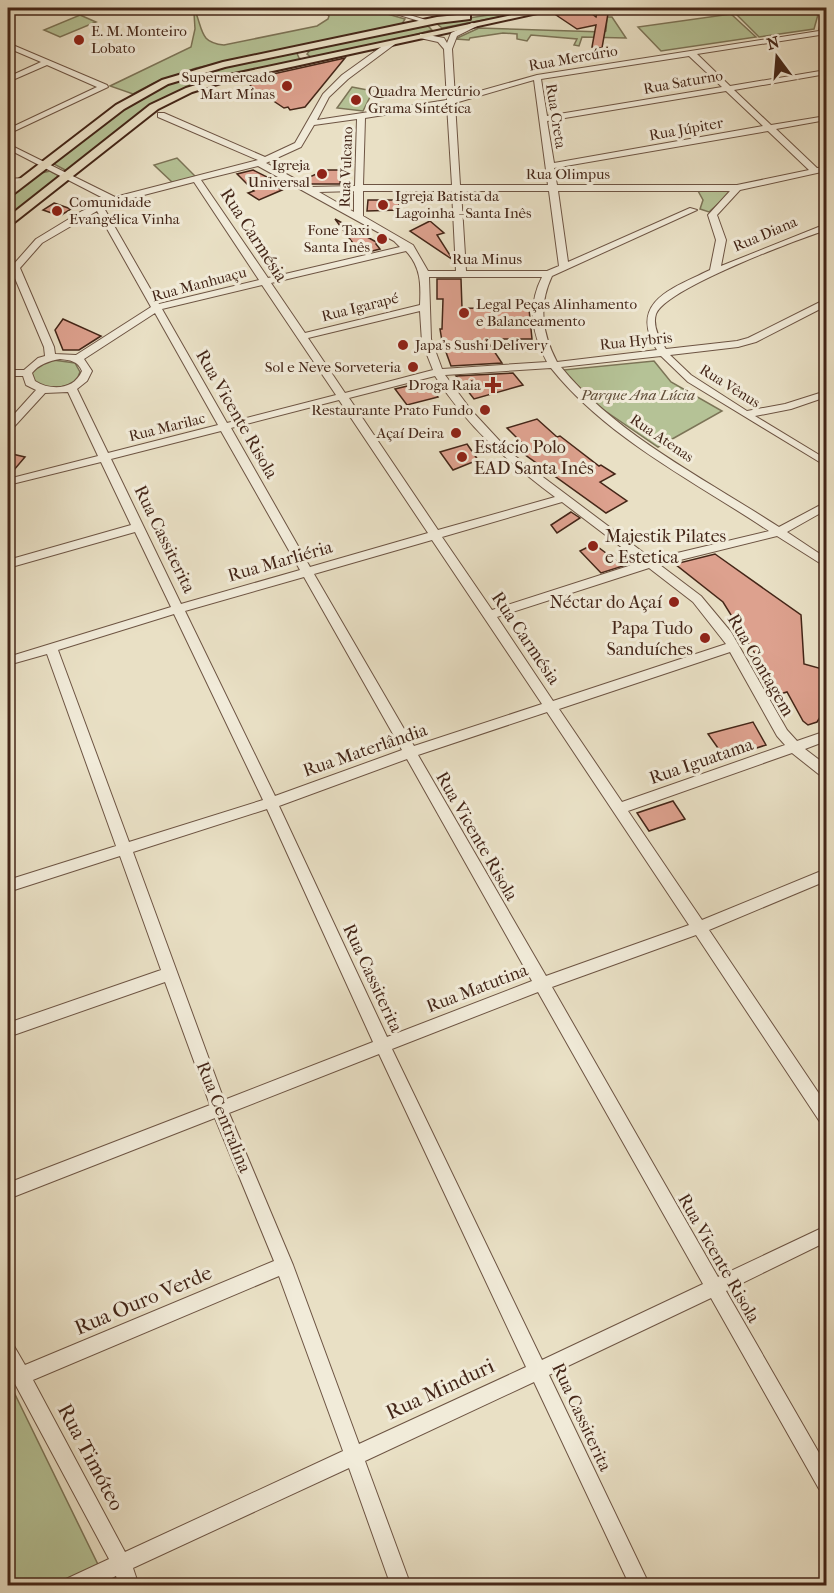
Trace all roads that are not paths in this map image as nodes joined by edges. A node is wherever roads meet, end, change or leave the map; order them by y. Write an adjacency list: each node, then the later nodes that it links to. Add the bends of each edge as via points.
1 (380, 8): 4 (street)
2 (524, 8): 6 (main road)
3 (555, 8): 7 (main road)
4 (404, 12): 6 (street); 8 (street, via 412,21)
5 (826, 12): 9 (street, Rua Mercúrio)
6 (429, 22): 8 (main road); 12 (main road, via 436,30)
7 (475, 25): 10 (main road); 14 (street, via 454,35)
8 (411, 26): 11 (main road)
9 (825, 31): 15 (street, Rua Mercúrio)
10 (423, 36): 12 (main road); 14 (street, via 441,40)
11 (339, 41): 16 (main road, via 302,52 304,58); 32 (main road, via 208,69 153,87 120,106)
12 (390, 44): 16 (main road); 27 (street, via 326,96)
13 (8, 45): 17 (street)
14 (448, 49): 22 (street, via 445,71)
15 (690, 52): 19 (street, Rua Mercúrio); 21 (street)
16 (314, 60): 36 (main road, via 225,79 179,94 141,116)
17 (47, 62): 20 (street); 29 (street, via 104,87)
18 (826, 72): 21 (street, Rua Saturno)
19 (537, 77): 22 (street, Rua Mercúrio); 26 (street, Rua Creta)
20 (8, 80)
21 (729, 88): 26 (street, Rua Saturno); 28 (street)
22 (452, 102): 24 (street, Rua Mercúrio); 43 (street)
23 (161, 115): 31 (street)
24 (361, 116): 27 (street, Rua Mercúrio); 42 (street, Rua Vulcano)
25 (826, 118): 28 (street, Rua Júpiter)
26 (544, 120): 33 (street, Rua Creta)
27 (311, 123): 31 (street, via 298,145)
28 (771, 128): 33 (street, Rua Júpiter); 35 (street)
29 (8, 132)
30 (8, 146): 32 (street)
31 (263, 162): 37 (street); 45 (street)
32 (44, 164): 36 (street); 39 (main road)
33 (550, 166): 40 (street, Rua Creta)
34 (826, 169): 35 (street, Rua Olimpus)
35 (815, 171): 44 (street, Rua Olimpus)
36 (67, 175): 47 (street); 52 (main road)
37 (196, 179): 47 (street); 61 (street, Rua Carmésia)
38 (8, 181): 39 (street)
39 (23, 181): 46 (main road)
40 (551, 187): 41 (street, Rua Olimpus); 43 (street, Rua Olimpus); 55 (street, Rua Creta)
41 (681, 187): 44 (street, Rua Olimpus); 49 (street, via 696,195)
42 (360, 188): 43 (street, Rua Olimpus); 45 (street, Rua Olimpus); 51 (street, Rua Vulcano)
43 (456, 188): 59 (street)
44 (737, 188): 50 (street)
45 (307, 190): 51 (street)
46 (8, 193)
47 (114, 200): 48 (street)
48 (99, 207): 56 (street, via 50,233); 64 (street, Rua Vicente Risola)
49 (693, 210): 50 (street); 55 (street)
50 (712, 215): 57 (street, via 721,240)
51 (358, 218): 54 (street)
52 (8, 222)
53 (826, 227): 57 (street, Rua Diana)
54 (410, 247): 58 (street); 61 (street, Rua Manhuaçu)
55 (564, 266): 60 (street)
56 (10, 270): 67 (street, via 49,347)
57 (715, 271): 66 (street, Rua Vênus, via 662,300 652,310 654,334)
58 (426, 274): 59 (street, Rua Minus); 63 (street, Rua Contagem)
59 (461, 274): 60 (street, Rua Minus)
60 (548, 274): 69 (street, Rua Atenas, via 537,312 544,345)
61 (263, 282): 64 (street, Rua Manhuaçu); 65 (street, Rua Carmésia)
62 (826, 302): 66 (street, Rua Hybris, via 752,340)
63 (425, 307): 65 (street, Rua Igarapé); 70 (street, Rua Contagem, via 426,339)
64 (156, 308): 68 (street, Rua Manhuaçu); 79 (street, Rua Vicente Risola)
65 (302, 337): 76 (street, Rua Carmésia)
66 (665, 354): 69 (street, Rua Hybris); 77 (street, Rua Vênus, via 686,376)
67 (50, 358): 68 (street); 72 (street, via 35,364)
68 (77, 359): 73 (street, via 86,366 86,375)
69 (555, 365): 70 (street, Rua Hybris); 86 (street, Rua Atenas, via 587,402 635,438)
70 (438, 372): 76 (street, Rua Marilac); 83 (street, Rua Contagem, via 489,438)
71 (8, 373): 72 (street)
72 (27, 373): 74 (street, via 30,383)
73 (70, 388): 74 (street); 80 (street, Rua Cassiterita)
74 (42, 390): 78 (street)
75 (826, 394): 77 (street)
76 (342, 397): 79 (street, Rua Marilac); 87 (street, Rua Carmésia)
77 (746, 414): 81 (street, Rua Vênus)
78 (8, 427)
79 (224, 427): 80 (street, Rua Marilac); 91 (street, Rua Vicente Risola)
80 (104, 458): 82 (street, Rua Marilac); 85 (street, Rua Cassiterita)
81 (826, 463)
82 (8, 482)
83 (563, 498): 87 (street, Rua Marliéria); 88 (street, Rua Contagem)
84 (826, 505): 86 (street)
85 (138, 527): 90 (street); 92 (street, Rua Cassiterita)
86 (779, 532): 88 (street); 89 (street, Rua Atenas)
87 (434, 534): 91 (street, Rua Marliéria); 93 (street, Rua Carmésia)
88 (652, 563): 93 (street); 94 (street, Rua Contagem, via 703,605)
89 (826, 563)
90 (8, 564)
91 (307, 572): 92 (street, Rua Marliéria); 100 (street, Rua Vicente Risola)
92 (178, 609): 95 (street, Rua Marliéria); 102 (street, Rua Cassiterita)
93 (488, 615): 97 (street, Rua Carmésia)
94 (734, 646): 97 (street, Rua Materlândia); 99 (street, Rua Contagem, via 782,733)
95 (51, 648): 96 (street, Rua Marliéria); 104 (street, Rua Centralina)
96 (8, 661)
97 (550, 706): 100 (street, Rua Materlândia); 103 (street, Rua Carmésia)
98 (826, 736): 99 (street, Rua Iguatama)
99 (795, 748): 101 (street, Rua Contagem); 103 (street, Rua Iguatama)
100 (409, 753): 102 (street, Rua Materlândia); 109 (street, Rua Vicente Risola)
101 (826, 771)
102 (271, 802): 104 (street, Rua Materlândia); 111 (street, Rua Cassiterita)
103 (619, 809): 107 (street, Rua Carmésia)
104 (125, 848): 106 (street, Rua Materlândia); 108 (street, Rua Centralina)
105 (826, 875): 107 (street, Rua Matutina)
106 (8, 886)
107 (699, 928): 109 (street, Rua Matutina); 113 (street, Rua Carmésia)
108 (169, 974): 110 (street); 112 (street, Rua Centralina)
109 (541, 984): 111 (street, Rua Matutina); 117 (street, Rua Vicente Risola)
110 (8, 1030)
111 (382, 1046): 112 (street, Rua Matutina); 119 (street, Rua Cassiterita)
112 (219, 1108): 114 (street, Rua Matutina); 116 (street, Rua Centralina)
113 (826, 1117)
114 (8, 1191)
115 (826, 1234): 117 (street, Rua Minduri)
116 (284, 1265): 120 (street, Rua Ouro Verde); 121 (street, Rua Centralina)
117 (715, 1288): 119 (street, Rua Minduri); 122 (street, Rua Vicente Risola)
118 (8, 1352): 120 (street, Rua Timóteo)
119 (538, 1370): 121 (street, Rua Minduri); 127 (street, Rua Cassiterita)
120 (20, 1376): 123 (street, Rua Timóteo)
121 (353, 1455): 123 (street, Rua Minduri); 126 (street, Rua Centralina)
122 (826, 1482)
123 (121, 1563): 124 (street, Rua Minduri); 125 (street, Rua Timóteo)
124 (73, 1586)
125 (129, 1586)
126 (401, 1586)
127 (640, 1586)

